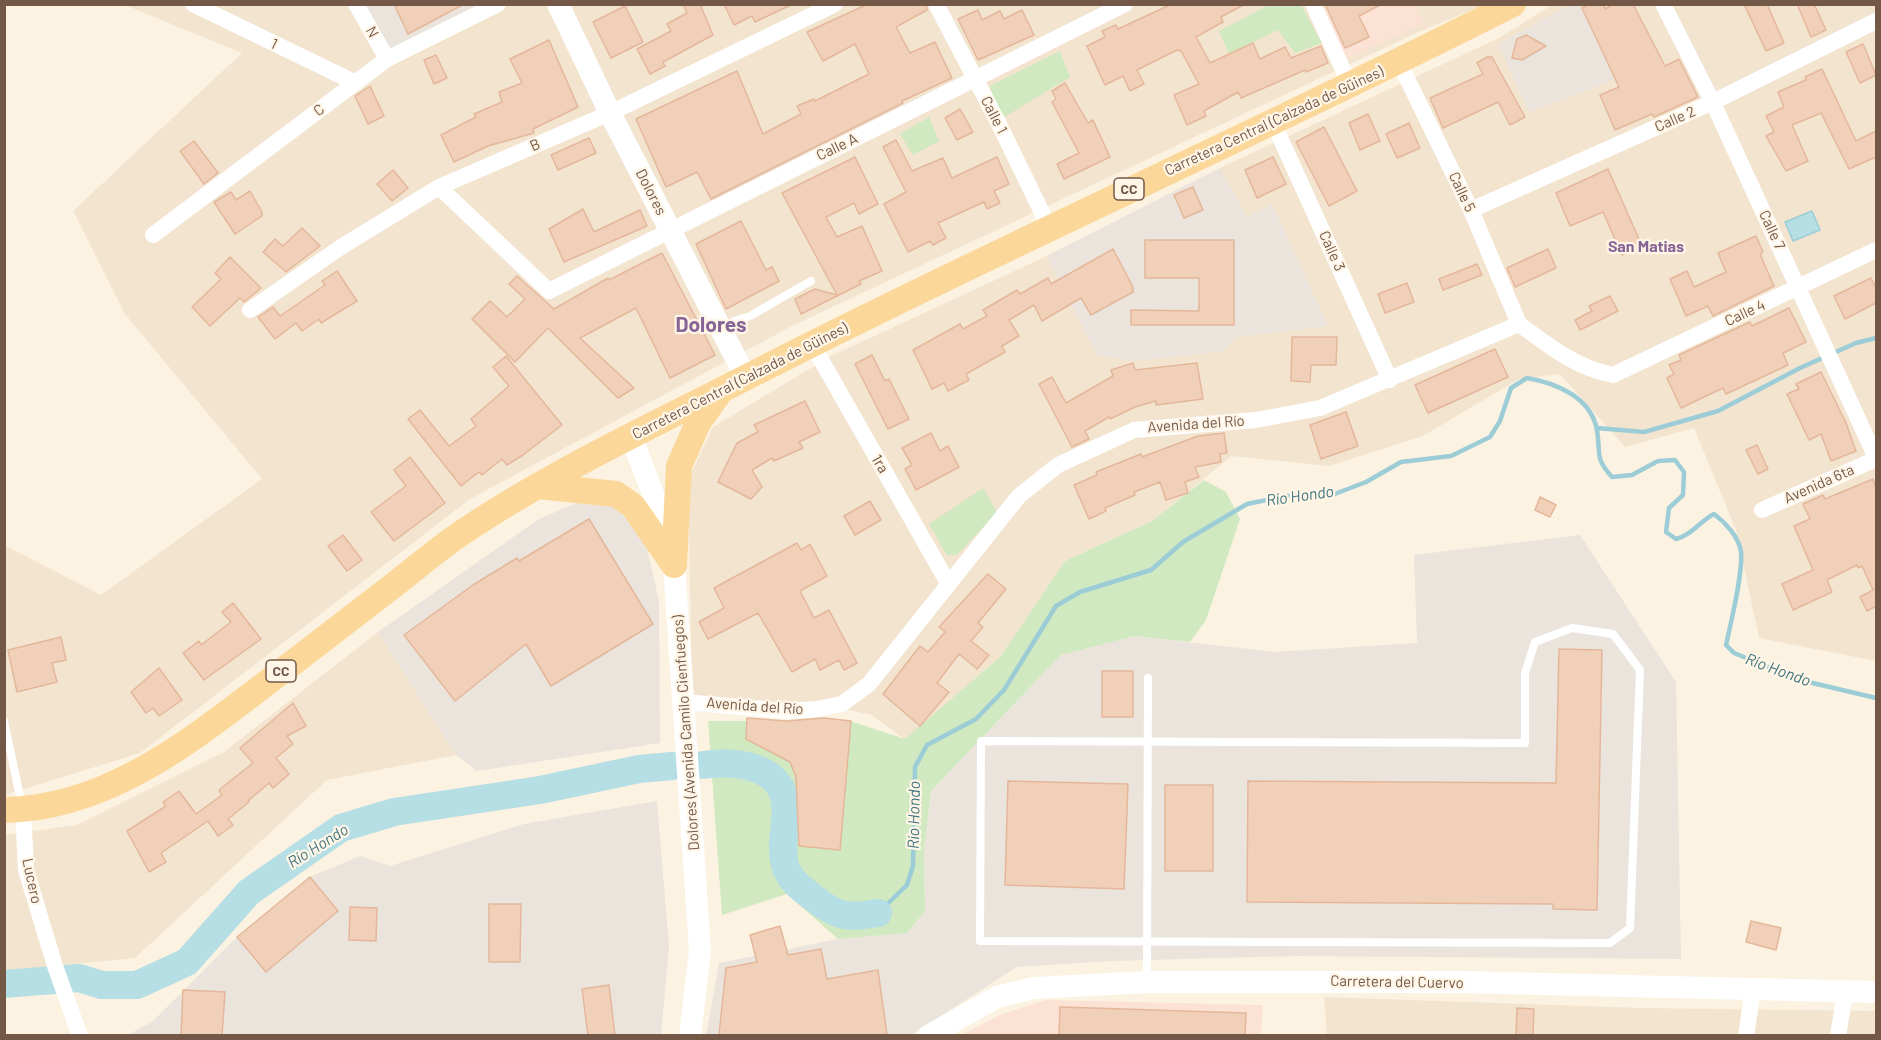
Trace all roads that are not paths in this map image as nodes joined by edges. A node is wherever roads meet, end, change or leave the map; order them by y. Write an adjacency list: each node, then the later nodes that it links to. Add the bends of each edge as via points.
1 (193, 4): 15 (street, 1)
2 (356, 4): 12 (street, N)
3 (498, 4): 12 (street, C)
4 (558, 4): 18 (street, Dolores)
5 (835, 4): 18 (street, B)
6 (936, 4): 14 (street, Calle 1)
7 (1125, 4): 14 (street, Calle A)
8 (1313, 4): 16 (street)
9 (1513, 4): 13 (main road, Carretera Central (Calzada de Güines) / CC)
10 (1663, 4): 17 (street, Calle 7)
11 (1876, 21): 17 (street, Calle 2)
12 (387, 59): 15 (street, C)
13 (1399, 62): 16 (main road, Carretera Central (Calzada de Güines) / CC); 21 (street, Calle 5)
14 (976, 79): 22 (street, Calle 1); 23 (street, Calle A)
15 (356, 82): 24 (street, C)
16 (1350, 85): 19 (main road, Carretera Central (Calzada de Güines) / CC)
17 (1713, 102): 21 (street, Calle 2); 27 (street, Calle 7)
18 (610, 113): 20 (street, B); 23 (street, Dolores)
19 (1273, 122): 22 (main road, Carretera Central (Calzada de Güines) / CC); 33 (street, Calle 3)
20 (440, 187): 23 (street, Calle A, via 549,291); 28 (street, B, via 341,247)
21 (1471, 210): 29 (street, Calle 5)
22 (1048, 227): 31 (main road, Carretera Central (Calzada de Güines) / CC)
23 (671, 230): 30 (street, Dolores)
24 (153, 235)
25 (1876, 250): 27 (street, Calle 4)
26 (811, 281): 30 (lane, via 750,316)
27 (1799, 287): 29 (street, Calle 4, via 1613,375 1574,362); 36 (street, Calle 7)
28 (250, 310)
29 (1519, 324): 33 (street, Avenida del Río)
30 (720, 326): 32 (street, Dolores)
31 (812, 344): 32 (main road, Carretera Central (Calzada de Güines) / CC); 40 (street, 1ra)
32 (746, 378): 34 (main road, Carretera Central (Calzada de Güines) / CC)
33 (1390, 380): 40 (street, Avenida del Río, via 1320,408 1256,420 1134,430 1095,446 1058,465 1019,496)
34 (721, 390): 35 (main road, Carretera Central (Calzada de Güines) / CC); 39 (main road, via 699,423 679,466)
35 (631, 436): 37 (main road, Carretera Central (Calzada de Güines) / CC); 39 (street, Dolores (Avenida Camilo Cienfuegos))
36 (1876, 458): 38 (street, Avenida 6ta)
37 (537, 486): 39 (main road, via 616,494 633,506); 45 (main road, Carretera Central (Calzada de Güines) / CC, via 461,534 205,730 150,767 90,794)
38 (1762, 510)
39 (674, 565): 42 (street, Dolores (Avenida Camilo Cienfuegos))
40 (948, 583): 42 (street, Avenida del Río, via 869,684 842,704 788,711)
41 (1148, 678): 44 (lane)
42 (683, 702): 52 (street, Dolores (Avenida Camilo Cienfuegos), via 700,951)
43 (4, 721): 45 (lane, Lucero)
44 (1148, 742): 46 (lane); 46 (lane, via 981,741 980,941); 46 (lane, via 1525,743 1525,673 1535,642 1572,628 1613,634 1640,670 1630,928 1610,942)
45 (14, 810): 51 (street, Lucero, via 26,870 54,966)
46 (1147, 941): 47 (lane)
47 (1147, 982): 48 (street, Carretera del Cuervo, via 1462,982); 53 (street, Carretera del Cuervo, via 1034,988 997,998)
48 (1753, 990): 49 (street, Carretera del Cuervo); 54 (street)
49 (1845, 992): 50 (street, Carretera del Cuervo); 55 (street)
50 (1876, 992)
51 (80, 1035)
52 (690, 1035)
53 (928, 1035)
54 (1746, 1035)
55 (1839, 1035)

